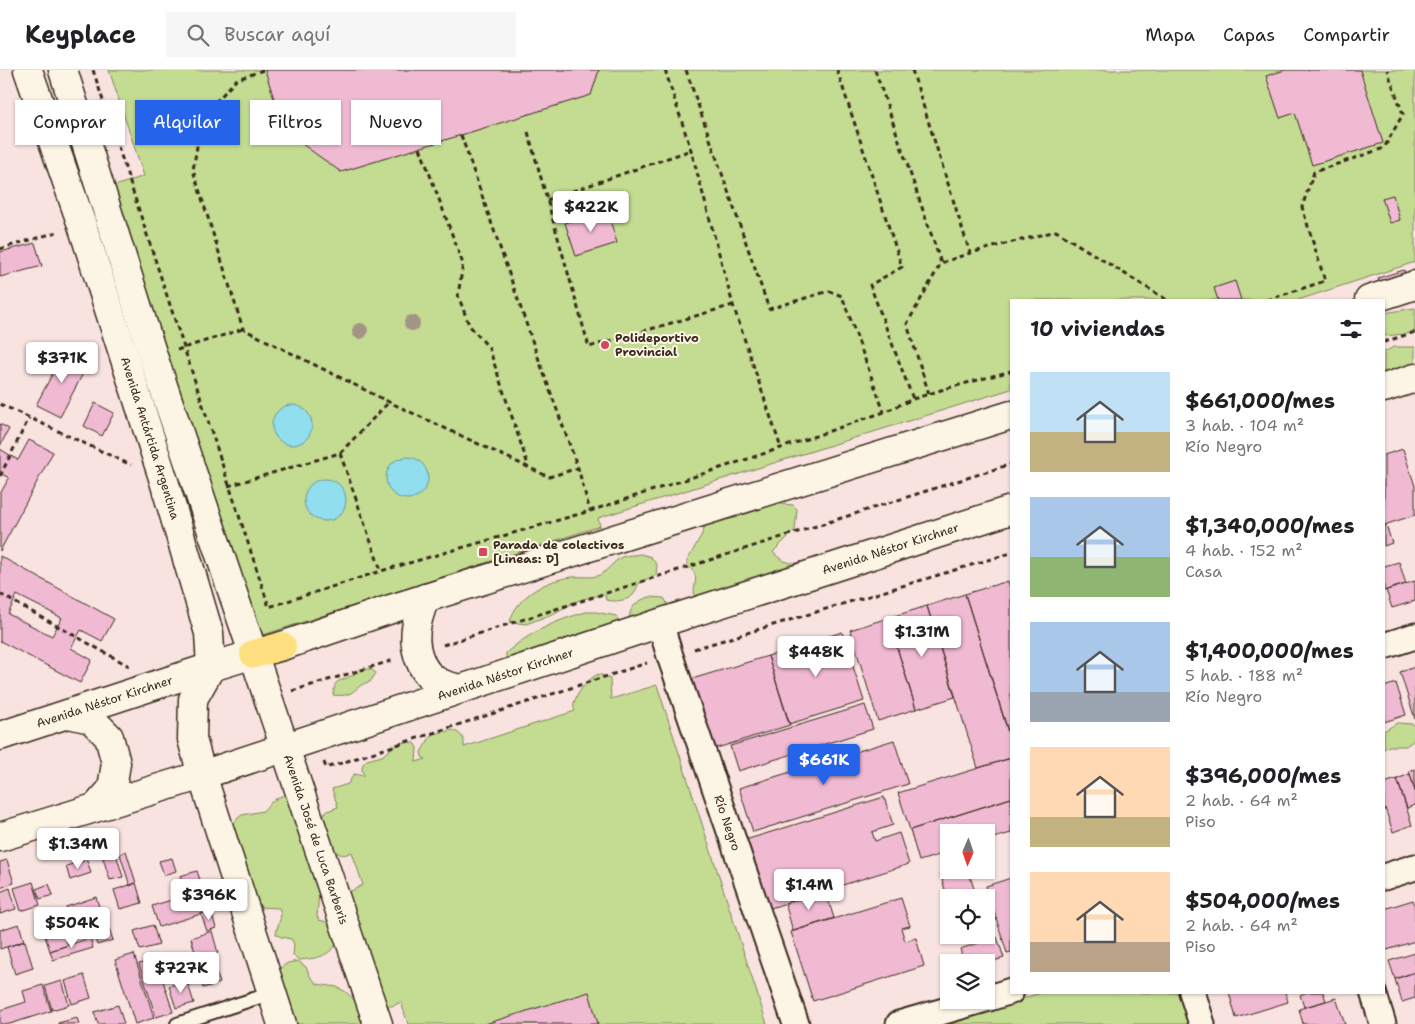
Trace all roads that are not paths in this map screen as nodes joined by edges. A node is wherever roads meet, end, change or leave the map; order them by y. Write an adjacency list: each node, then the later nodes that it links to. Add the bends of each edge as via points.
1 (28, 70): 14 (main road, Avenida Antártida Argentina, via 82,225 164,481 209,633)
2 (63, 70): 13 (main road, via 152,356)
3 (1415, 285): 4 (main road)
4 (1372, 299)
5 (1415, 378): 6 (main road)
6 (1385, 388)
7 (1010, 417): 9 (main road, Avenida Néstor Kirchner)
8 (1010, 510): 10 (main road, Avenida Néstor Kirchner)
9 (425, 598): 13 (main road, Avenida Néstor Kirchner); 15 (main road, via 416,627 416,653 434,680)
10 (660, 623): 15 (main road, Avenida Néstor Kirchner); 33 (street, Río Negro)
11 (1415, 636): 12 (street)
12 (1385, 646)
13 (254, 654): 14 (main road, Avenida Néstor Kirchner); 18 (main road, Avenida José de Luca Barberis)
14 (211, 666): 16 (main road, Avenida Néstor Kirchner); 19 (main road, via 193,699 192,739)
15 (460, 689): 18 (main road, Avenida Néstor Kirchner)
16 (69, 714): 17 (main road, Avenida Néstor Kirchner); 20 (main road, via 91,719 108,737 116,762 112,789)
17 (0, 736)
18 (284, 747): 19 (main road, Avenida Néstor Kirchner); 32 (main road, Avenida José de Luca Barberis)
19 (202, 774): 20 (main road, Avenida Néstor Kirchner); 25 (main road)
20 (97, 806): 21 (main road, Avenida Néstor Kirchner)
21 (0, 837)
22 (1415, 867): 23 (street)
23 (1385, 876)
24 (1010, 991): 28 (street)
25 (272, 993): 30 (lane); 31 (main road)
26 (1193, 994): 35 (street)
27 (1374, 994): 36 (street)
28 (995, 996)
29 (951, 1009): 34 (street)
30 (177, 1024)
31 (282, 1024)
32 (378, 1024)
33 (796, 1024)
34 (899, 1024)
35 (1202, 1024)
36 (1383, 1024)

